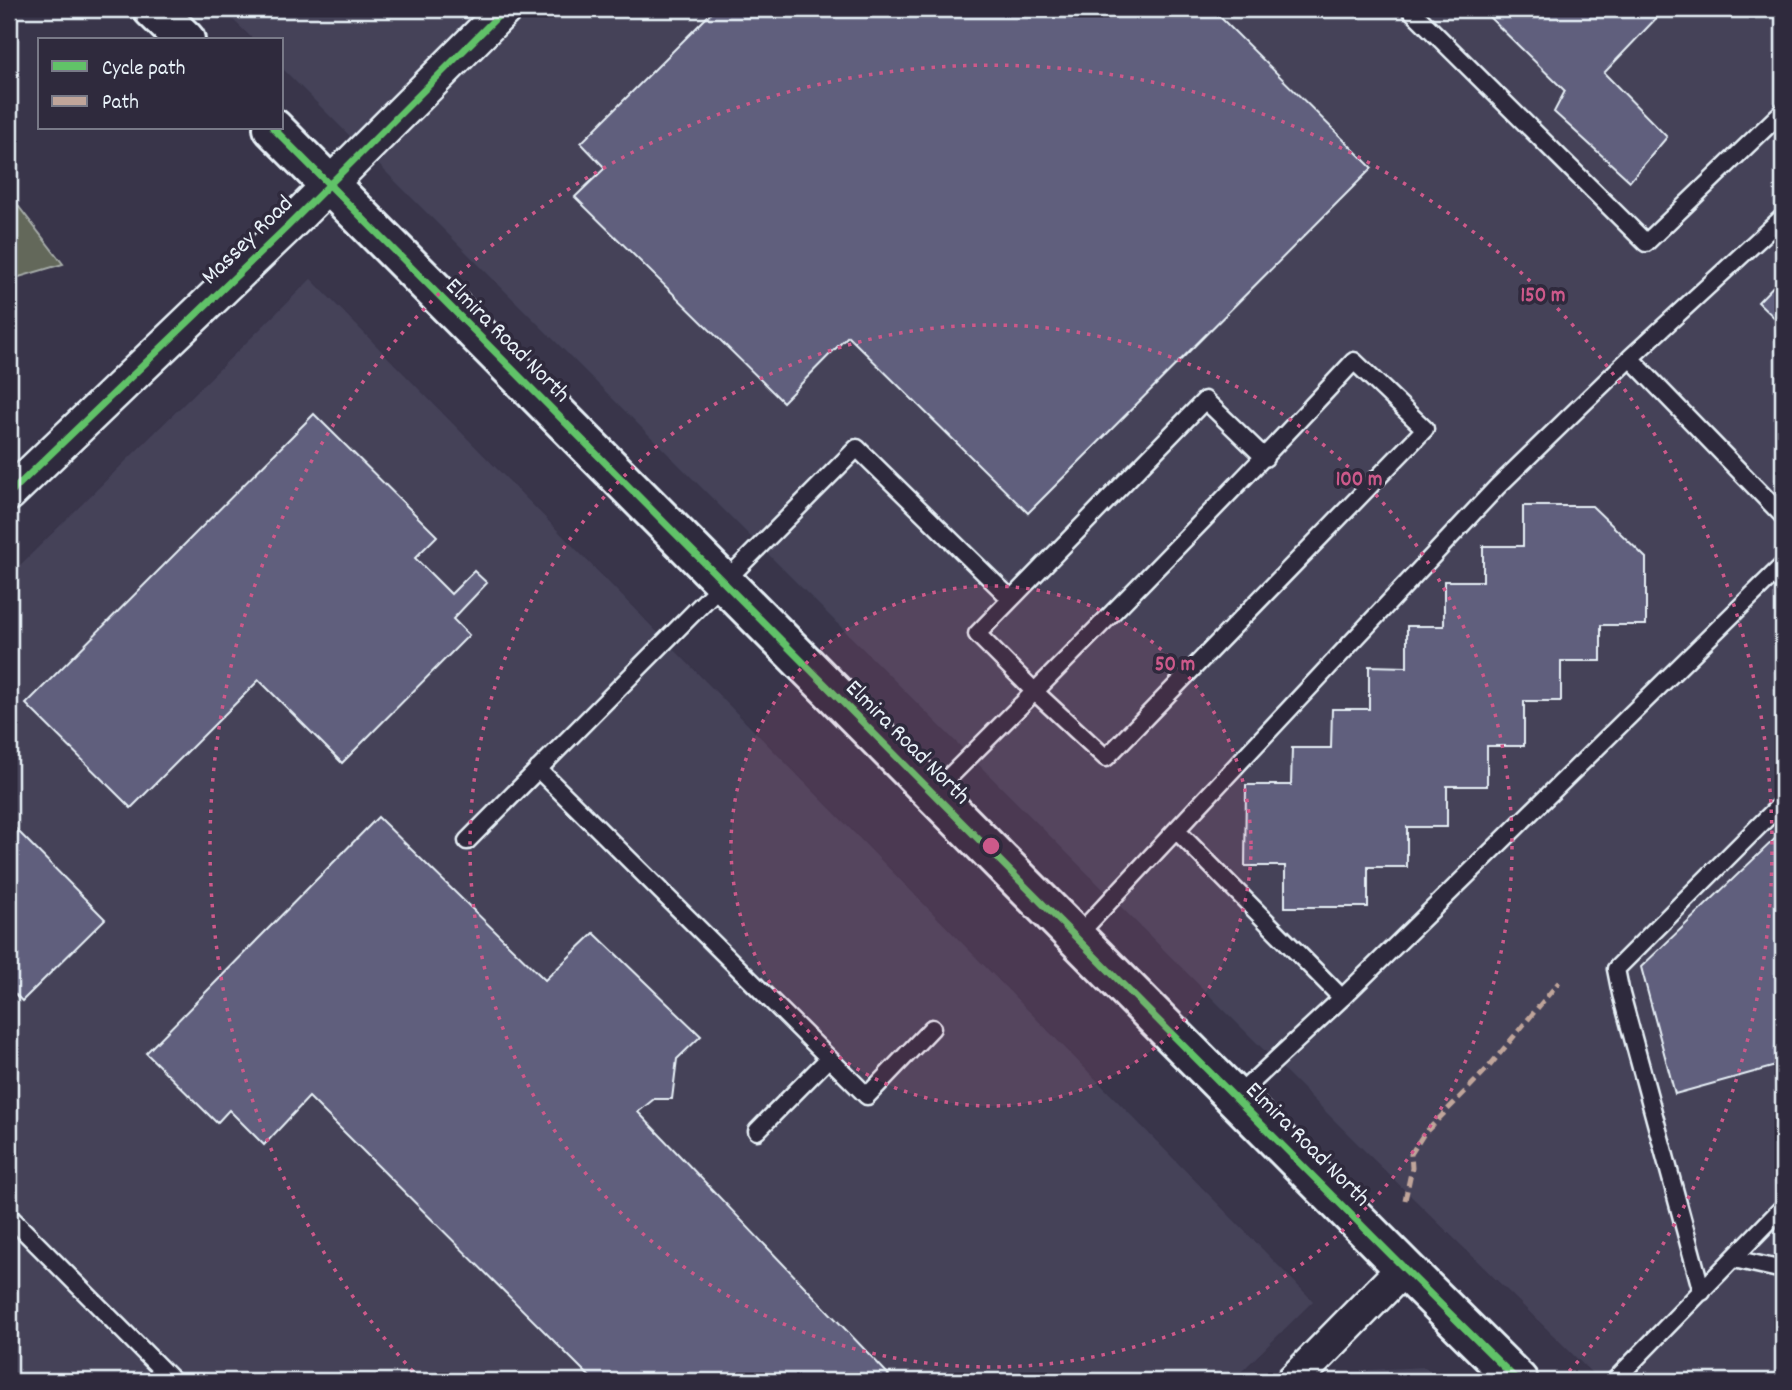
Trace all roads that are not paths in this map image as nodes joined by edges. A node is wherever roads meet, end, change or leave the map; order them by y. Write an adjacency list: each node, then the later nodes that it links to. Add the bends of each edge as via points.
1 (153, 9): 4 (main road)
2 (506, 9): 7 (street, Massey Road)
3 (1410, 9): 5 (lane, via 1646,243)
4 (183, 38)
5 (1783, 111)
6 (274, 130): 7 (main road, Elmira Road North)
7 (329, 185): 11 (street, Massey Road); 14 (main road, Elmira Road North)
8 (1783, 217): 9 (lane)
9 (1630, 358): 12 (lane); 20 (lane, via 1497,487)
10 (1265, 458): 15 (lane, via 1205,400); 16 (lane); 16 (lane, via 1354,361 1425,429 1105,758)
11 (9, 494)
12 (1783, 516)
13 (1783, 565): 23 (lane)
14 (723, 583): 15 (lane, via 857,448); 17 (lane); 18 (main road, Elmira Road North)
15 (1011, 599): 16 (lane, via 977,634)
16 (1035, 692): 18 (lane)
17 (538, 769): 21 (lane); 25 (lane)
18 (933, 793): 22 (main road, Elmira Road North)
19 (1783, 802): 33 (lane, via 1616,969)
20 (1177, 831): 22 (lane); 23 (lane)
21 (467, 841)
22 (1076, 937): 26 (main road, Elmira Road North)
23 (1342, 998): 26 (lane)
24 (932, 1028): 25 (lane, via 867,1096)
25 (829, 1058): 27 (lane)
26 (1236, 1097): 31 (main road, Elmira Road North)
27 (757, 1131)
28 (1783, 1207): 30 (lane)
29 (11, 1218): 34 (lane)
30 (1734, 1259): 32 (lane); 33 (lane)
31 (1404, 1268): 35 (street); 36 (main road, Elmira Road North)
32 (1783, 1270)
33 (1702, 1292): 37 (lane)
34 (173, 1381)
35 (1293, 1381)
36 (1518, 1381)
37 (1614, 1381)

